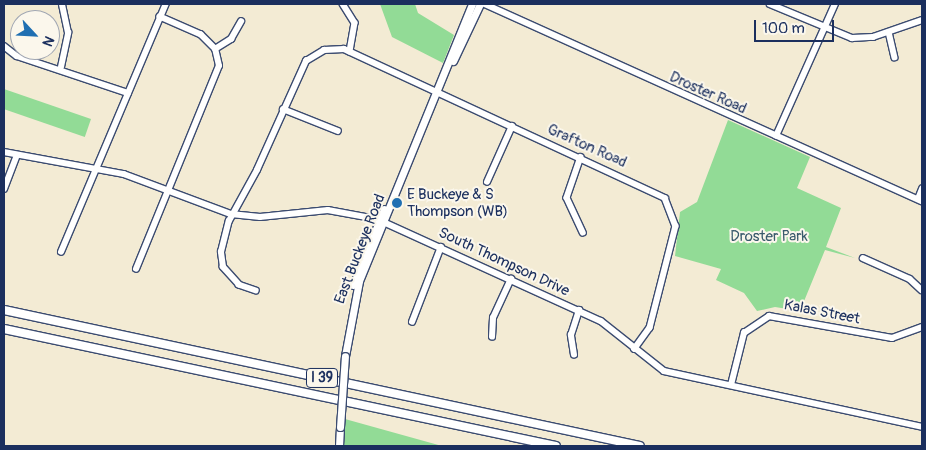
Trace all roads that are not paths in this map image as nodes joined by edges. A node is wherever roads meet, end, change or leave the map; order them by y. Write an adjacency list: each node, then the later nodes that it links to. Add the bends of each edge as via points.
1 (62, 4): 18 (street, via 68,33)
2 (166, 4): 9 (street)
3 (343, 4): 16 (street, via 355,23)
4 (472, 4): 19 (main road, East Buckeye Road)
5 (480, 4): 19 (main road, East Buckeye Road)
6 (485, 4): 25 (street, Droster Road)
7 (770, 4): 12 (street)
8 (835, 4): 12 (street)
9 (160, 18): 15 (street, via 201,35); 21 (street)
10 (922, 20): 13 (street)
11 (241, 22): 15 (street, via 231,39)
12 (824, 28): 13 (street, via 852,38); 25 (street)
13 (889, 32): 17 (street)
14 (4, 46): 18 (street, via 17,56)
15 (215, 49): 32 (street, via 218,74)
16 (350, 52): 20 (street, Grafton Road); 22 (street, Grafton Road, via 329,48 312,56)
17 (895, 56)
18 (61, 67): 21 (street)
19 (443, 79): 20 (main road, East Buckeye Road)
20 (438, 92): 23 (street, Grafton Road); 36 (main road, East Buckeye Road)
21 (128, 93): 29 (street)
22 (283, 109): 24 (street); 35 (street, Grafton Road, via 257,170)
23 (512, 126): 28 (street, Grafton Road); 30 (street)
24 (338, 132)
25 (776, 136): 34 (street, Droster Road)
26 (4, 152): 27 (street, South Thompson Drive)
27 (18, 155): 29 (street, South Thompson Drive); 31 (street)
28 (581, 157): 37 (street, via 566,198); 51 (street, Grafton Road, via 661,195 675,216 650,328)
29 (98, 167): 32 (street, South Thompson Drive); 39 (street)
30 (486, 182)
31 (4, 189)
32 (170, 190): 35 (street, South Thompson Drive); 41 (street)
33 (922, 190): 34 (street)
34 (920, 200)
35 (231, 214): 36 (street, South Thompson Drive, via 260,216 328,210); 44 (street, Grafton Road, via 221,261 233,281)
36 (381, 221): 38 (street, South Thompson Drive); 55 (main road, East Buckeye Road, bridge, via 352,289)
37 (583, 233)
38 (441, 247): 42 (street, South Thompson Drive); 47 (street)
39 (61, 252)
40 (863, 258): 43 (street, via 910,279)
41 (136, 270)
42 (511, 279): 46 (street, South Thompson Drive); 50 (street, via 493,318)
43 (922, 290)
44 (256, 291)
45 (4, 310): 57 (highway, I 39)
46 (579, 310): 51 (street, South Thompson Drive, via 611,327); 52 (street, via 571,334)
47 (412, 322)
48 (922, 327): 53 (street, Kalas Street, via 892,338 769,316 752,324 741,338)
49 (4, 329): 56 (highway, I 39)
50 (492, 337)
51 (635, 349): 53 (street, South Thompson Drive, via 664,371)
52 (574, 355)
53 (732, 385): 54 (street, South Thompson Drive)
54 (922, 427)
55 (339, 446)
56 (556, 446)
57 (640, 446)

